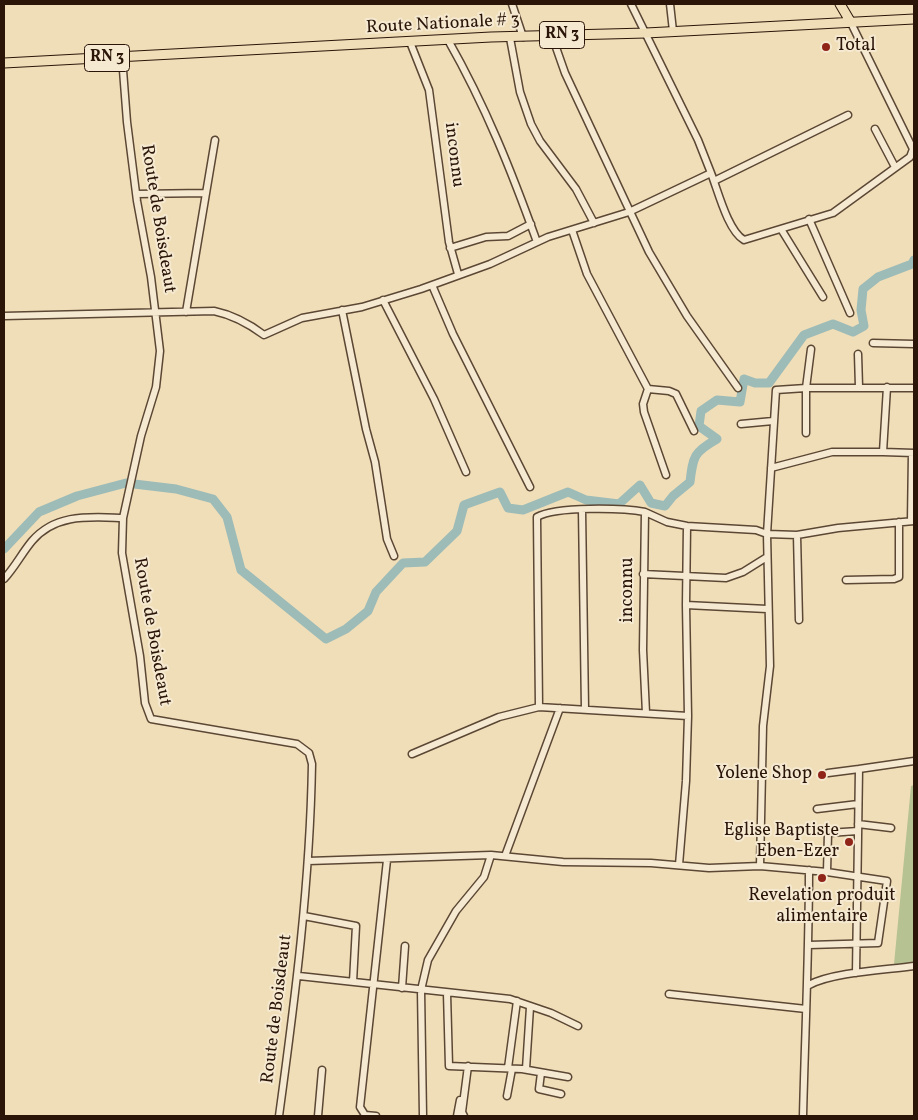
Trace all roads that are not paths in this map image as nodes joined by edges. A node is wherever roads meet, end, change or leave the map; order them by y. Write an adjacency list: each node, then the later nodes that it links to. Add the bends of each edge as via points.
1 (512, 4): 10 (street)
2 (631, 4): 8 (street)
3 (670, 4): 7 (street)
4 (840, 4): 6 (main road)
5 (914, 19): 6 (main road, Route Nationale # 3 / RN 3)
6 (850, 21): 7 (main road, Route Nationale # 3 / RN 3); 19 (street, via 913,149 910,156)
7 (672, 31): 8 (main road, Route Nationale # 3 / RN 3)
8 (646, 33): 9 (main road, Route Nationale # 3 / RN 3); 20 (street)
9 (552, 36): 10 (main road, Route Nationale # 3 / RN 3); 24 (street, via 565,73)
10 (523, 37): 11 (main road, Route Nationale # 3 / RN 3)
11 (510, 38): 12 (main road, Route Nationale # 3 / RN 3); 26 (street, via 520,92 531,124 576,189)
12 (448, 40): 13 (main road, Route Nationale # 3 / RN 3); 27 (street, via 502,146)
13 (410, 42): 14 (main road, Route Nationale # 3 / RN 3); 31 (street, inconnu, via 429,90)
14 (122, 57): 15 (main road, Route Nationale # 3 / RN 3); 23 (street, Route de Boisdeaut)
15 (4, 64)
16 (848, 115): 21 (street)
17 (875, 129): 19 (street)
18 (215, 140): 22 (street)
19 (895, 167): 25 (street, via 833,213)
20 (711, 174): 21 (street); 24 (street)
21 (714, 181): 28 (street, via 738,236 744,240)
22 (205, 193): 23 (street); 38 (street)
23 (136, 194): 37 (street, Route de Boisdeaut)
24 (629, 212): 26 (street); 47 (street, via 687,316)
25 (809, 219): 28 (street); 39 (street)
26 (594, 223): 29 (street)
27 (531, 224): 30 (street); 31 (street, via 508,236)
28 (781, 229): 34 (street)
29 (572, 230): 30 (street); 50 (street, via 587,274)
30 (537, 242): 32 (street, via 490,264)
31 (450, 248): 32 (street, inconnu)
32 (458, 274): 33 (street)
33 (432, 285): 35 (street); 60 (street)
34 (823, 297)
35 (383, 300): 36 (street); 58 (street, via 434,399)
36 (342, 310): 38 (street, via 302,318 264,335 230,315 214,311); 69 (street, via 375,462 387,539)
37 (155, 312): 38 (street); 40 (street); 63 (street, Route de Boisdeaut, via 160,352 156,387 141,436)
38 (186, 312)
39 (850, 313)
40 (4, 316)
41 (873, 343): 42 (street)
42 (914, 344)
43 (810, 349): 48 (street)
44 (858, 354): 45 (street)
45 (860, 387): 46 (street); 48 (street)
46 (887, 387): 49 (street); 55 (street)
47 (738, 388)
48 (806, 388): 51 (street, via 776,390); 54 (street)
49 (914, 388)
50 (648, 389): 53 (street, via 669,390 676,394); 59 (street, via 644,412)
51 (773, 420): 52 (street); 57 (street)
52 (741, 424)
53 (694, 431)
54 (806, 433)
55 (882, 452): 56 (street); 57 (street, via 832,452)
56 (913, 453): 64 (street)
57 (771, 468): 67 (street)
58 (466, 472)
59 (666, 475)
60 (530, 487)
61 (582, 510): 62 (street); 78 (street, via 542,514 536,521); 80 (street)
62 (644, 512): 66 (street); 71 (street, inconnu)
63 (123, 518): 73 (street, via 67,518 46,528); 94 (street, Route de Boisdeaut, via 122,553 145,703 151,719 297,744 309,752 312,764)
64 (913, 521): 65 (street)
65 (899, 522): 68 (street); 74 (street, via 899,577)
66 (687, 526): 67 (street, via 756,530); 72 (street)
67 (767, 534): 68 (street); 70 (street)
68 (797, 535): 77 (street)
69 (394, 556)
70 (767, 557): 72 (street, via 732,577); 76 (street)
71 (643, 574): 72 (street); 81 (street, inconnu)
72 (686, 577): 75 (street)
73 (4, 578)
74 (846, 580)
75 (686, 605): 76 (street); 82 (street)
76 (767, 609): 96 (street, via 770,666 763,726)
77 (799, 620)
78 (539, 707): 79 (street); 83 (street, via 499,717)
79 (560, 708): 80 (street); 92 (street)
80 (586, 709): 81 (street)
81 (646, 713): 82 (street)
82 (688, 716): 95 (street)
83 (412, 754)
84 (914, 761): 85 (street)
85 (859, 769): 86 (street); 87 (street)
86 (828, 773)
87 (858, 804): 88 (street); 89 (street)
88 (817, 809)
89 (858, 827): 90 (street); 98 (street, via 828,833); 99 (street)
90 (891, 828)
91 (491, 855): 92 (street); 93 (street); 111 (street, via 484,877 456,911 428,960)
92 (505, 856): 95 (street, via 563,862)
93 (386, 860): 94 (street); 108 (street)
94 (308, 861): 100 (street, Route de Boisdeaut)
95 (679, 866): 96 (street)
96 (760, 866): 97 (street)
97 (809, 870): 98 (street); 101 (street)
98 (827, 872): 99 (street)
99 (858, 876): 103 (street); 103 (street, via 885,879 887,883 878,944)
100 (304, 916): 106 (street, Route de Boisdeaut); 107 (street, via 356,926)
101 (809, 945): 103 (street); 109 (street)
102 (405, 946): 110 (street)
103 (857, 946): 105 (street)
104 (914, 966): 105 (street)
105 (856, 973): 109 (street)
106 (298, 976): 107 (street); 126 (street, Route de Boisdeaut)
107 (353, 982): 108 (street)
108 (374, 985): 110 (street); 128 (street, via 360,1107 365,1115)
109 (809, 985): 116 (street)
110 (402, 988): 111 (street)
111 (421, 990): 112 (street); 130 (street)
112 (447, 993): 114 (street); 118 (street, via 449,1066)
113 (669, 994): 116 (street)
114 (517, 1001): 115 (street); 119 (street)
115 (530, 1006): 117 (street); 120 (street)
116 (806, 1009): 133 (street)
117 (578, 1026)
118 (466, 1066): 119 (street); 131 (street); 132 (street)
119 (510, 1069): 120 (street); 125 (street)
120 (526, 1069): 122 (street)
121 (322, 1070): 127 (street)
122 (541, 1073): 123 (street); 124 (street, via 539,1089)
123 (568, 1077)
124 (562, 1094)
125 (507, 1096)
126 (279, 1116)
127 (318, 1116)
128 (370, 1116): 129 (street)
129 (376, 1116)
130 (423, 1116)
131 (457, 1116)
132 (464, 1116)
133 (803, 1116)

